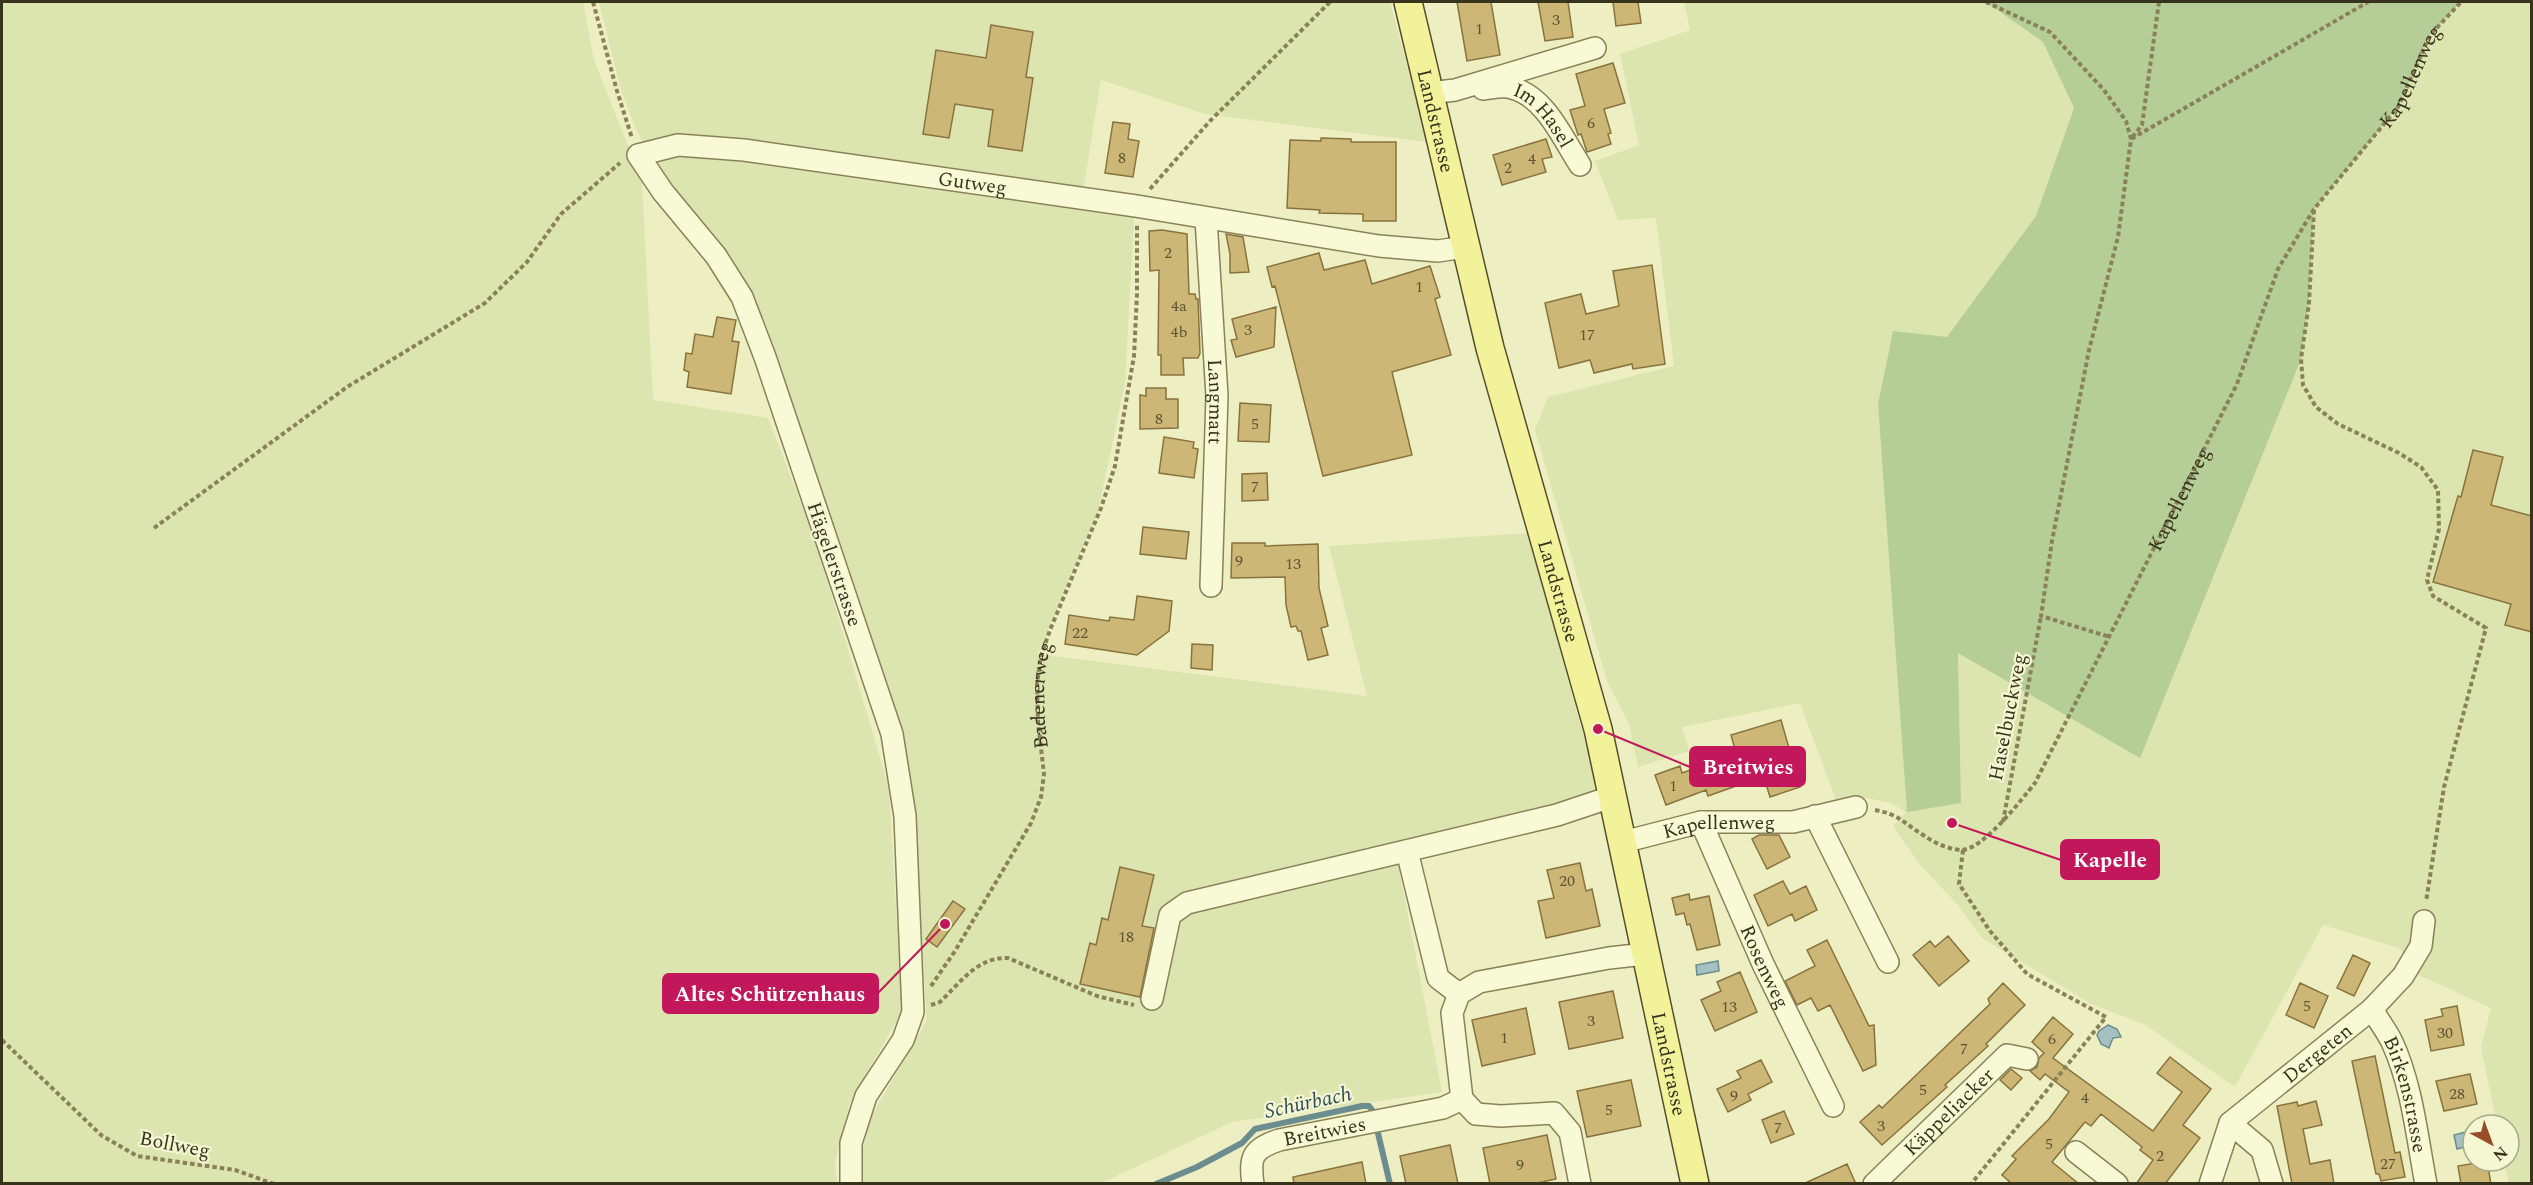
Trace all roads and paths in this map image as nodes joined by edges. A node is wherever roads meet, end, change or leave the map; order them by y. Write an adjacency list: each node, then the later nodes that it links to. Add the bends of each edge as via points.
1 (593, 2): 11 (path)
2 (1330, 2): 13 (path, via 1210,121)
3 (1408, 2): 9 (main road, Landstrasse)
4 (1986, 2): 10 (path, via 2050,32 2104,90 2126,121)
5 (2159, 2): 10 (path, via 2142,125)
6 (2368, 2): 10 (path)
7 (2461, 2): 14 (path, Kapellenweg, via 2430,35 2398,107)
8 (1595, 48): 9 (street, Im Hasel)
9 (1442, 92): 12 (street, Im Hasel, via 1511,87 1528,94 1545,112); 16 (main road, Landstrasse)
10 (2131, 139): 19 (path, Haselbuckweg, via 2118,237 2089,350)
11 (638, 155): 13 (street, Gutweg, via 678,145 744,150); 17 (path, via 615,165 561,214 527,262 485,303 347,387); 35 (street, Hägelerstrasse, via 716,256 742,297 892,734 905,816)
12 (1580, 165)
13 (1136, 206): 15 (street, Gutweg); 35 (path, Badenerweg, via 1134,356 1123,429 1101,508 1041,656 1037,684 1044,774 1041,797 1031,823 955,951)
14 (2314, 209): 20 (path, Kapellenweg, via 2278,269 2237,384); 29 (path, via 2309,303 2301,359 2303,386 2316,407 2337,424 2421,467 2438,490 2439,529 2427,580 2433,596 2486,628 2444,787)
15 (1206, 219): 16 (street, Gutweg, via 1379,246 1438,251); 18 (street, Langmatt, via 1217,396)
16 (1465, 248): 21 (main road, Landstrasse)
17 (154, 528)
18 (1211, 586)
19 (2041, 616): 20 (path); 25 (path, Haselbuckweg)
20 (2110, 637): 25 (path, Kapellenweg, via 2035,783)
21 (1614, 796): 26 (main road, Landstrasse); 28 (street, via 1557,815)
22 (1856, 807): 23 (street, Kapellenweg); 27 (path, via 1892,813 1940,846)
23 (1815, 816): 24 (street, Kapellenweg, via 1793,822); 31 (street)
24 (1701, 822): 26 (street, Kapellenweg); 39 (street, Rosenweg, via 1763,964)
25 (2002, 823): 27 (path, Kapellenweg)
26 (1623, 842): 30 (main road, Landstrasse)
27 (1963, 850): 48 (path, via 1959,884 1990,931 2027,974 2106,1017)
28 (1407, 851): 32 (street, via 1438,978); 33 (street, via 1187,903 1170,915)
29 (2424, 921): 34 (street, Dergeten, via 2421,945 2403,976)
30 (1645, 954): 32 (street, via 1479,982); 46 (main road, Landstrasse)
31 (1888, 962)
32 (1459, 994): 38 (street, via 1452,1012)
33 (1152, 999): 35 (path, via 1137,1006 1097,996 1008,958 994,958 981,963 940,1002)
34 (2372, 1009): 40 (street, Dergeten); 52 (street, Birkenstrasse, via 2391,1041 2401,1069)
35 (913, 1012): 43 (street, via 903,1040 866,1096 851,1143)
36 (2, 1040): 42 (path, Bollweg, via 101,1135 137,1156 235,1170)
37 (2027, 1059): 47 (street, Käppeliacker, via 2007,1054)
38 (1462, 1099): 44 (street, Breitwies, via 1443,1108 1279,1140 1261,1147 1253,1156); 45 (street, via 1476,1114 1554,1113 1570,1132)
39 (1833, 1106)
40 (2230, 1123): 50 (street); 51 (street, via 2262,1150)
41 (2076, 1152): 49 (street)
42 (274, 1184)
43 (851, 1184)
44 (1253, 1184)
45 (1580, 1184)
46 (1695, 1184)
47 (1874, 1184)
48 (1971, 1184)
49 (2117, 1184)
50 (2210, 1184)
51 (2272, 1184)
52 (2426, 1184)

